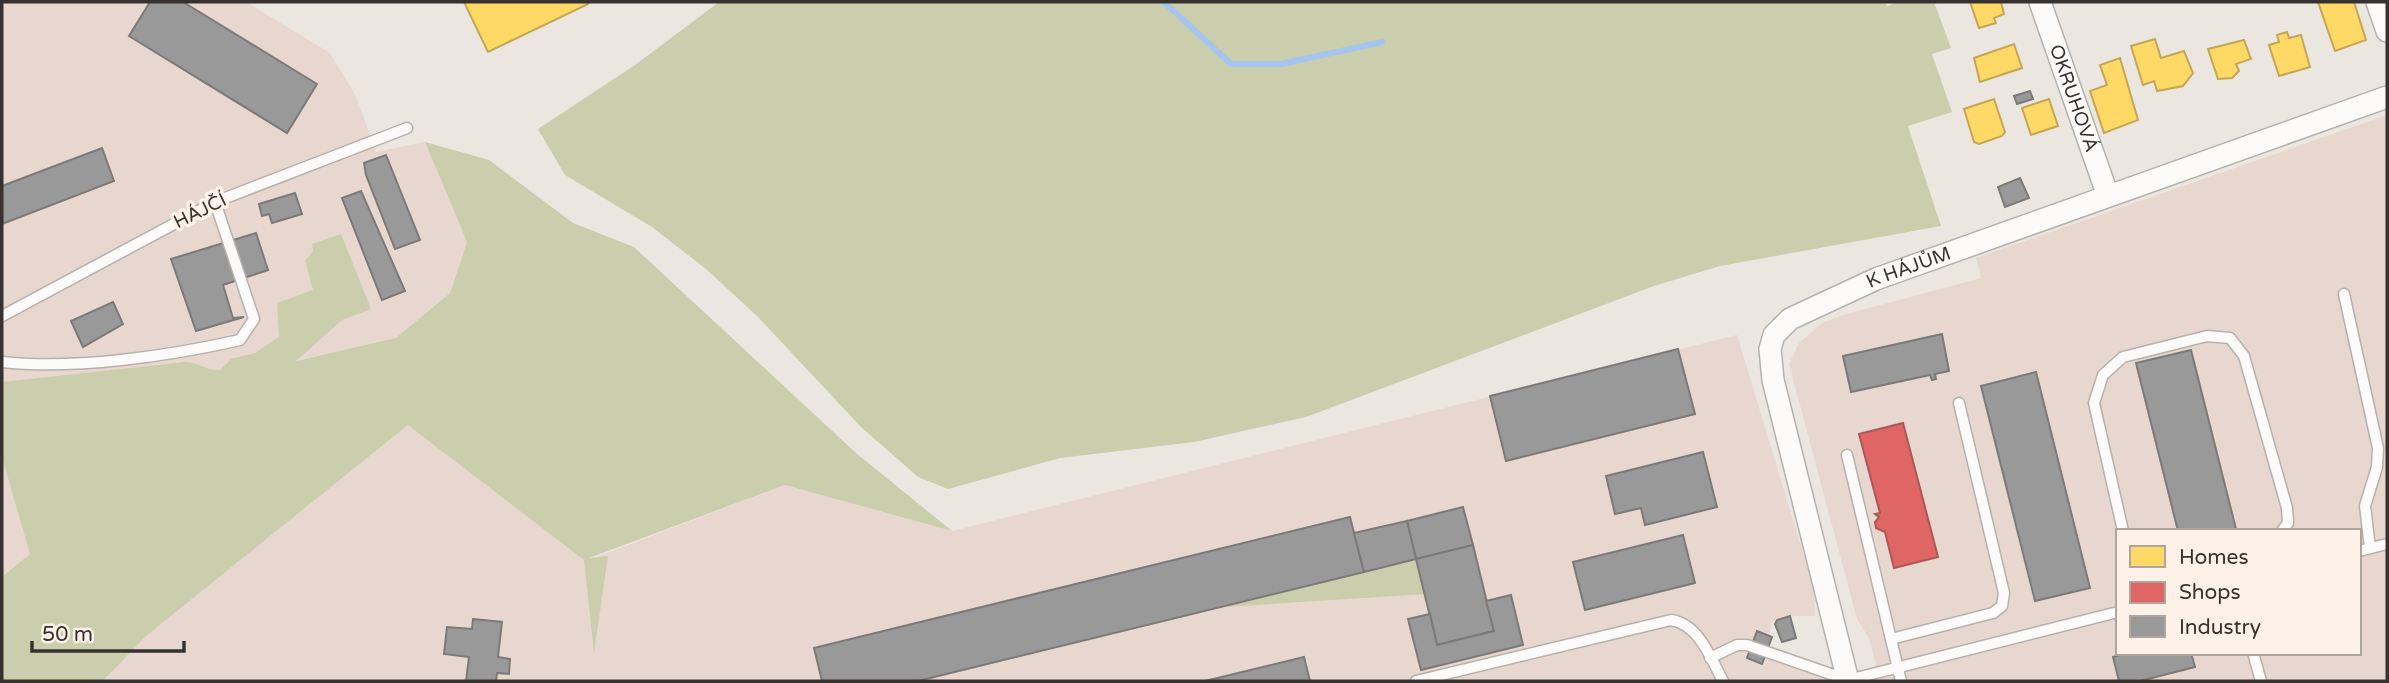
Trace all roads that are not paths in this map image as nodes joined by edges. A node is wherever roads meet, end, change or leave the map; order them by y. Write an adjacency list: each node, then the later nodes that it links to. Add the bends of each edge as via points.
1 (2040, 2): 6 (street, OKRUHOVÁ)
2 (2376, 2): 3 (street)
3 (2387, 31)
4 (2387, 97): 6 (street, K HÁJŮM)
5 (407, 128): 7 (lane, HÁJČÍ)
6 (2108, 195): 24 (street, K HÁJŮM, via 1876,279 1790,319 1774,335 1770,349 1773,380)
7 (215, 202): 9 (lane, HÁJČÍ); 10 (lane, via 254,319 240,340 189,351 35,366)
8 (2344, 294): 16 (lane, via 2378,448 2365,506)
9 (2, 316)
10 (2, 362)
11 (1959, 403): 18 (lane, via 2004,593 2002,606 1993,613)
12 (1847, 455): 18 (lane)
13 (2123, 529): 14 (lane, via 2094,402 2103,375 2123,357 2207,336 2230,338 2244,356 2287,508)
14 (2284, 529)
15 (2387, 544): 16 (lane)
16 (2364, 550)
17 (2116, 612): 21 (lane)
18 (1891, 639): 21 (lane)
19 (2254, 655): 26 (lane)
20 (1710, 658): 22 (lane, via 1689,625 1661,621); 23 (lane); 24 (lane, via 1747,645)
21 (1898, 667): 24 (lane); 25 (lane)
22 (1416, 681)
23 (1723, 681)
24 (1848, 681)
25 (1901, 681)
26 (2261, 681)

